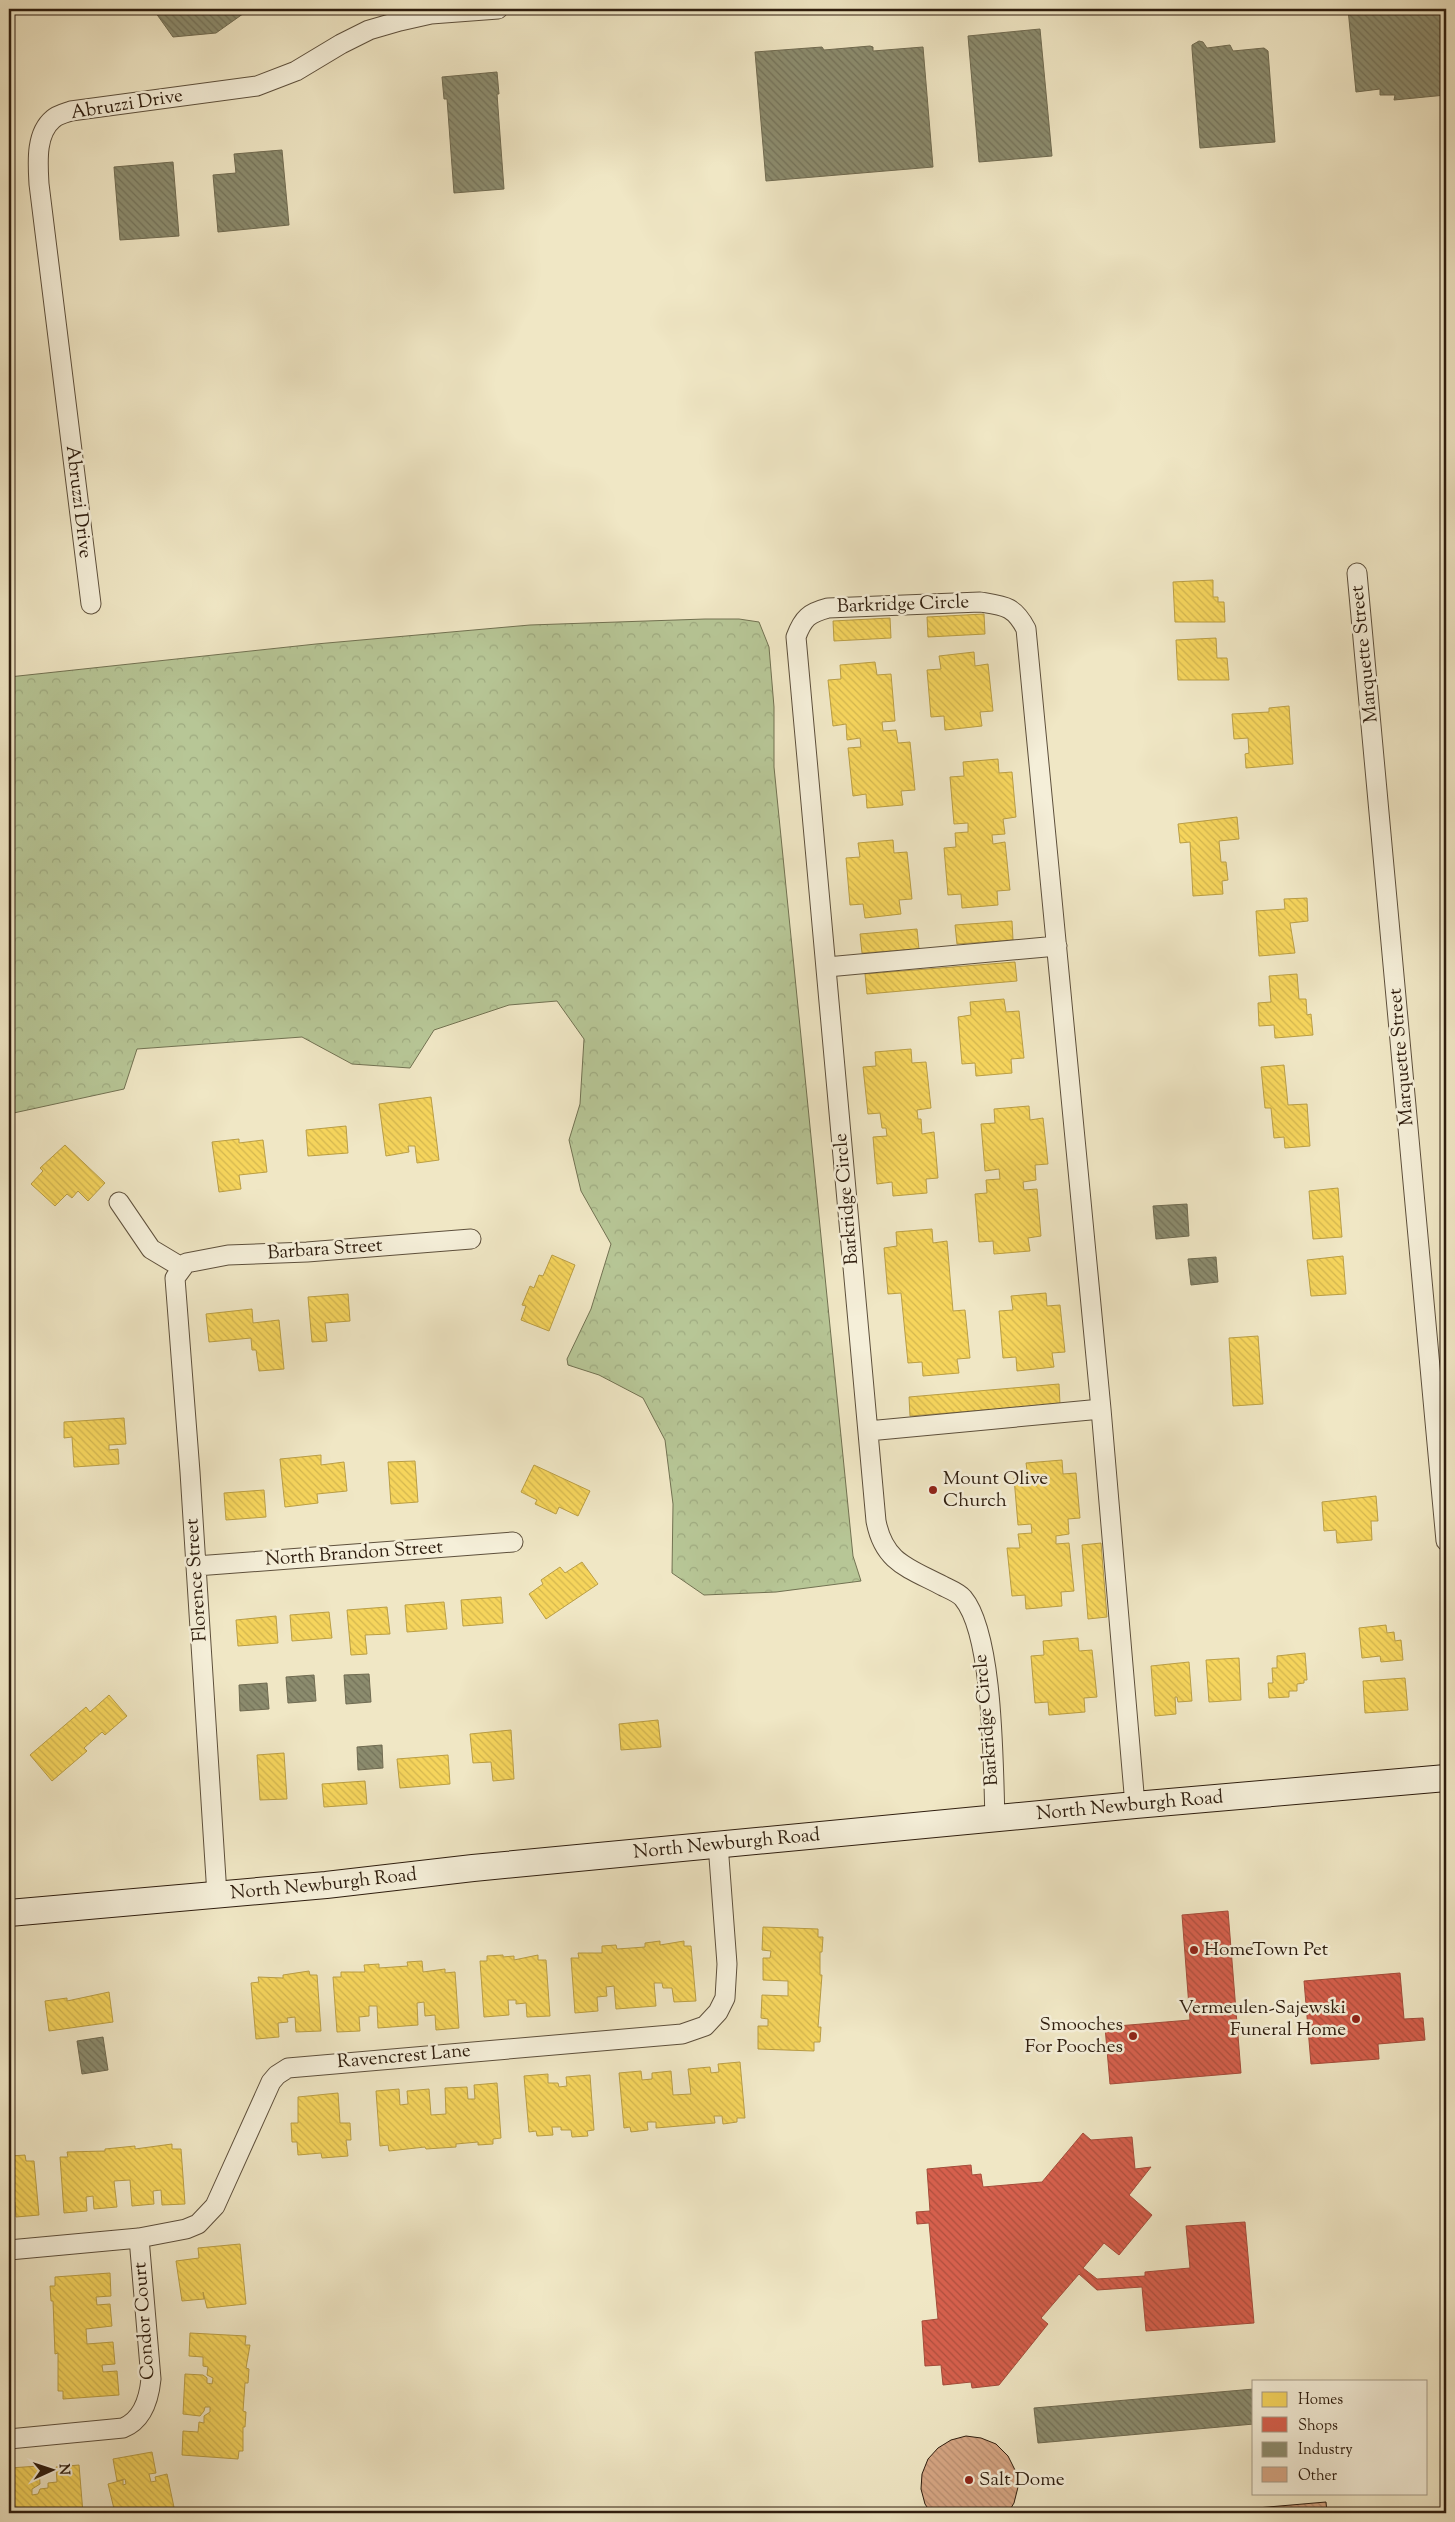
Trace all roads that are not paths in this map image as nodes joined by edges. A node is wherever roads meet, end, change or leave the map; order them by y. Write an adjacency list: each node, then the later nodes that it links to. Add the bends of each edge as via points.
1 (498, 9): 3 (street, Abruzzi Drive, via 431,14 400,21 369,30 296,71 257,86 71,111 53,119 44,130 38,156 39,184)
2 (1357, 573): 11 (street, Marquette Street)
3 (91, 604)
4 (1057, 946): 5 (street); 5 (street, Barkridge Circle, via 1026,629 1018,613 1005,606 980,602 828,608 812,612 800,625 796,638); 9 (street, Barkridge Circle)
5 (827, 967): 10 (street, Barkridge Circle)
6 (119, 1202): 8 (street, via 151,1249)
7 (470, 1239): 8 (street, Barbara Street, via 228,1255 193,1261)
8 (181, 1267): 13 (street, Florence Street, via 174,1286)
9 (1101, 1409): 10 (street); 15 (street, Barkridge Circle)
10 (868, 1431): 16 (street, Barkridge Circle, via 879,1538 888,1553 901,1564 962,1596 974,1618 985,1664)
11 (1446, 1541)
12 (513, 1542): 13 (street, North Brandon Street)
13 (196, 1566): 18 (street, Florence Street)
14 (1446, 1778): 15 (main road, North Newburgh Road)
15 (1135, 1805): 16 (main road, North Newburgh Road)
16 (995, 1818): 17 (main road, North Newburgh Road)
17 (718, 1844): 18 (main road, North Newburgh Road); 20 (street, Ravencrest Lane, via 727,1964 725,1998 705,2026 682,2034 288,2068 271,2082 211,2212 198,2224 186,2229)
18 (217, 1895): 19 (main road, North Newburgh Road)
19 (9, 1913)
20 (139, 2238): 21 (street, Ravencrest Lane); 22 (street, Condor Court, via 151,2379 143,2410 123,2428)
21 (9, 2250)
22 (9, 2439)

